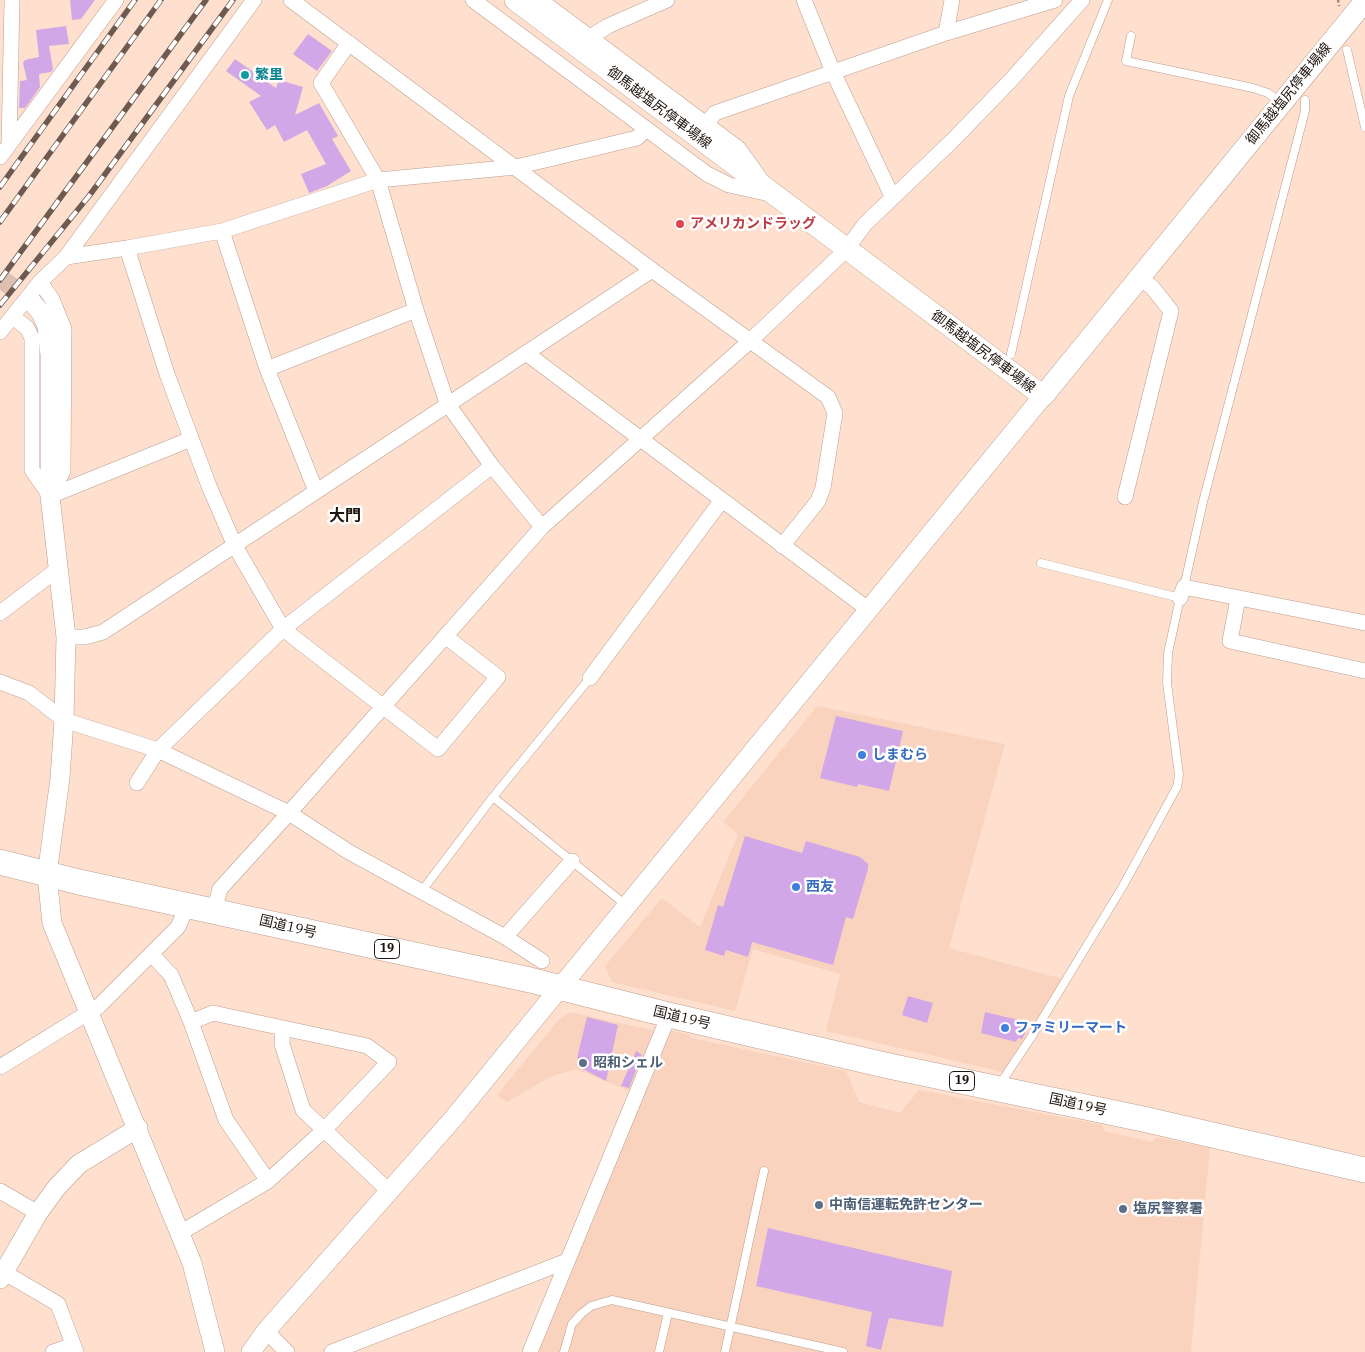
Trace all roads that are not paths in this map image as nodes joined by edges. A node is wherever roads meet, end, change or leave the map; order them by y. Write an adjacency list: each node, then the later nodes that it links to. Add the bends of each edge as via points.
1 (12, 0): 18 (street)
2 (116, 0): 27 (street)
3 (254, 0): 35 (street)
4 (291, 0): 19 (street)
5 (473, 0): 26 (street)
6 (515, 0): 30 (main road, 御馬越塩尻停車場線)
7 (540, 0): 17 (street)
8 (667, 0): 17 (street)
9 (804, 0): 21 (street)
10 (952, 0): 15 (street)
11 (1055, 0): 15 (street)
12 (1082, 0): 31 (street, via 953,140)
13 (1108, 0): 45 (lane, via 1069,96)
14 (1365, 1): 23 (main road, 御馬越塩尻停車場線)
15 (946, 33): 21 (street)
16 (1132, 36): 23 (lane, via 1126,61 1253,88 1268,93)
17 (590, 37): 24 (street)
18 (5, 39): 27 (street)
19 (350, 43): 28 (street); 29 (street, via 321,83)
20 (1347, 50): 25 (lane)
21 (833, 72): 24 (street, via 715,113); 31 (street)
22 (1305, 100): 61 (lane)
23 (1281, 103): 37 (main road, 御馬越塩尻停車場線)
24 (707, 123): 30 (street, via 738,148)
25 (1365, 128)
26 (646, 129): 28 (street, via 637,138); 30 (street, via 706,174 729,185)
27 (5, 151)
28 (516, 166): 29 (street); 36 (street)
29 (378, 180): 32 (street); 40 (street)
30 (772, 194): 34 (main road, 御馬越塩尻停車場線)
31 (892, 196): 34 (street)
32 (222, 231): 33 (street); 46 (street)
33 (128, 248): 35 (street); 50 (street, via 166,374)
34 (846, 250): 43 (street); 47 (main road, 御馬越塩尻停車場線)
35 (66, 257): 38 (street)
36 (652, 270): 43 (street); 44 (street)
37 (1138, 278): 47 (main road, 御馬越塩尻停車場線); 54 (street, via 1152,288 1172,311)
38 (40, 282): 41 (street); 53 (street, via 52,299 64,329 63,471)
39 (32, 302): 53 (street, via 47,326 50,356)
40 (416, 310): 46 (street); 48 (street)
41 (13, 317): 42 (street); 53 (street, via 27,328 32,338 32,470)
42 (0, 332)
43 (750, 342): 49 (street); 58 (street, via 828,397 835,413 818,501)
44 (526, 353): 48 (street); 49 (street)
45 (1011, 354)
46 (267, 369): 52 (street)
47 (1043, 396): 63 (street)
48 (447, 403): 51 (street); 52 (street)
49 (640, 438): 55 (street); 56 (street)
50 (191, 439): 53 (street); 57 (street)
51 (492, 466): 56 (street); 66 (street)
52 (316, 491): 57 (street)
53 (50, 496): 60 (street)
54 (1125, 497)
55 (722, 500): 58 (street); 70 (street)
56 (542, 527): 67 (street)
57 (235, 546): 66 (street); 68 (street, via 103,632 85,637)
58 (782, 546): 63 (street)
59 (1041, 563): 61 (lane)
60 (58, 569): 64 (street); 68 (street)
61 (1182, 592): 62 (street); 94 (lane, via 1168,653 1178,762 1177,787 1123,886)
62 (1238, 598): 65 (street); 69 (street, via 1230,640)
63 (869, 610): 83 (street)
64 (0, 613)
65 (1365, 623)
66 (283, 629): 72 (street); 74 (street)
67 (445, 636): 72 (street); 72 (street, via 498,677 438,749)
68 (66, 637): 73 (street)
69 (1365, 671)
70 (590, 678): 76 (lane)
71 (0, 682): 73 (street, via 29,693)
72 (382, 706): 77 (street)
73 (64, 720): 74 (street); 80 (street)
74 (158, 750): 75 (street); 77 (street)
75 (137, 784)
76 (493, 796): 78 (lane); 81 (lane)
77 (289, 813): 81 (street, via 349,852); 84 (street, via 220,889)
78 (572, 861): 83 (lane); 85 (street)
79 (0, 862): 80 (highway, 国道19号 / 19)
80 (47, 875): 82 (highway, 国道19号 / 19); 89 (street, via 52,923)
81 (421, 892): 85 (street)
82 (188, 905): 84 (highway, 国道19号 / 19); 86 (street, via 178,927)
83 (628, 906): 88 (street)
84 (214, 911): 88 (highway, 国道19号 / 19)
85 (505, 937): 87 (street)
86 (151, 954): 89 (street, via 100,1006); 91 (street, via 171,975)
87 (542, 960)
88 (560, 988): 90 (highway, 国道19号 / 19); 101 (street)
89 (89, 1013): 93 (street); 95 (street)
90 (669, 1015): 94 (highway, 国道19号 / 19); 104 (street)
91 (191, 1022): 92 (street, via 212,1013); 99 (street, via 226,1120)
92 (283, 1028): 96 (street, via 282,1044 303,1110); 96 (street, via 367,1046 389,1062)
93 (1, 1063)
94 (998, 1088): 97 (highway, 国道19号 / 19)
95 (138, 1128): 102 (street, via 79,1164); 103 (street)
96 (324, 1130): 99 (street); 101 (street)
97 (1365, 1170)
98 (764, 1171): 107 (lane)
99 (268, 1181): 103 (street)
100 (0, 1191): 102 (street)
101 (389, 1191): 108 (street)
102 (38, 1213): 105 (street)
103 (180, 1233): 112 (street, via 192,1263)
104 (567, 1261): 115 (street); 116 (street)
105 (1, 1274): 109 (street, via 58,1304)
106 (668, 1313): 107 (lane); 117 (lane, via 612,1300 591,1306 572,1324); 118 (lane)
107 (730, 1327): 110 (lane); 119 (lane)
108 (266, 1331): 113 (street); 114 (street)
109 (74, 1348): 111 (street)
110 (807, 1348): 120 (lane)
111 (53, 1352)
112 (215, 1352)
113 (251, 1352)
114 (287, 1352)
115 (332, 1352)
116 (530, 1352)
117 (564, 1352)
118 (659, 1352)
119 (725, 1352)
120 (843, 1352)

